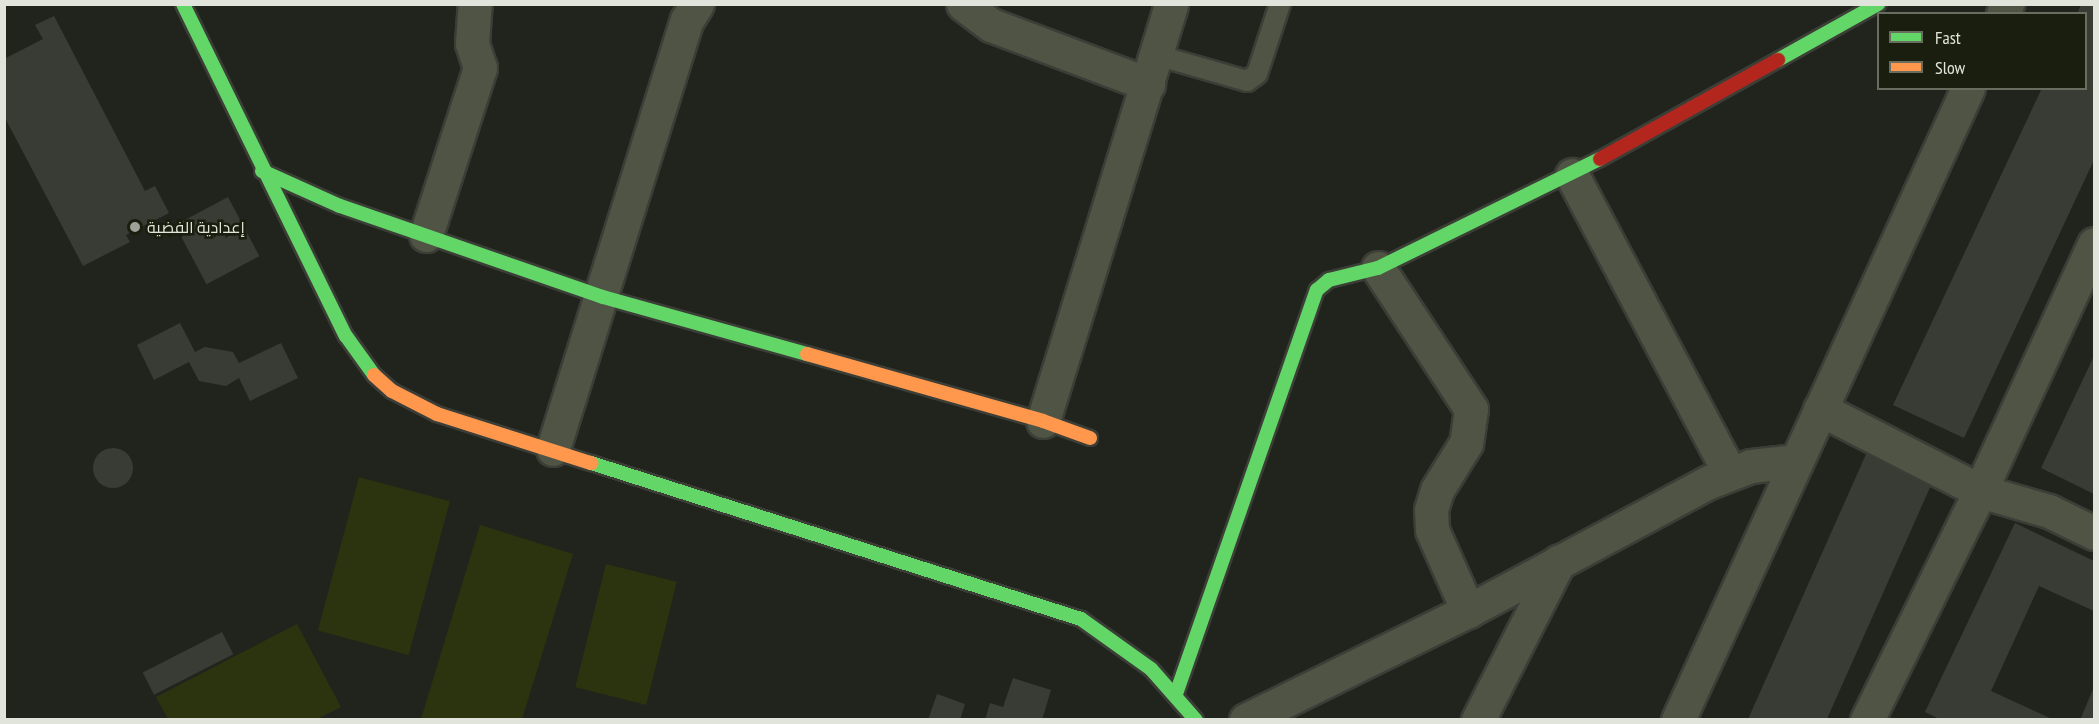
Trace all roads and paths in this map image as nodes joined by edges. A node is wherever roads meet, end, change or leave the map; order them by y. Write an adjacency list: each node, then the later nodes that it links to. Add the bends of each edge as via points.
1 (183, 4): 10 (street)
2 (475, 4): 12 (street, via 472,43 480,68)
3 (696, 4): 15 (street, via 687,20)
4 (963, 4): 8 (street, via 991,25)
5 (1171, 4): 8 (street)
6 (1280, 4): 8 (lane, via 1257,74 1246,81)
7 (1878, 4): 11 (street)
8 (1152, 70): 17 (street)
9 (1967, 90): 16 (street)
10 (262, 171): 12 (street, via 340,206); 19 (street, via 346,336 367,368 415,405)
11 (1572, 176): 14 (street); 21 (street)
12 (426, 235): 15 (street)
13 (2094, 244): 22 (street)
14 (1378, 268): 25 (street, via 1471,409 1466,442 1437,490 1431,510 1432,530); 26 (street, via 1329,280 1317,290)
15 (603, 297): 17 (street); 19 (street)
16 (1820, 408): 20 (street); 22 (street)
17 (1043, 421): 18 (street)
18 (1090, 438)
19 (553, 449): 26 (street, via 1081,619 1121,644)
20 (1794, 461): 21 (street); 31 (street)
21 (1730, 473): 24 (street)
22 (1980, 491): 23 (street, via 2049,511); 27 (street)
23 (2094, 533)
24 (1559, 561): 25 (street); 30 (street)
25 (1468, 611): 29 (street)
26 (1176, 694): 28 (street)
27 (1875, 716)
28 (1196, 720)
29 (1246, 720)
30 (1478, 720)
31 (1678, 720)

